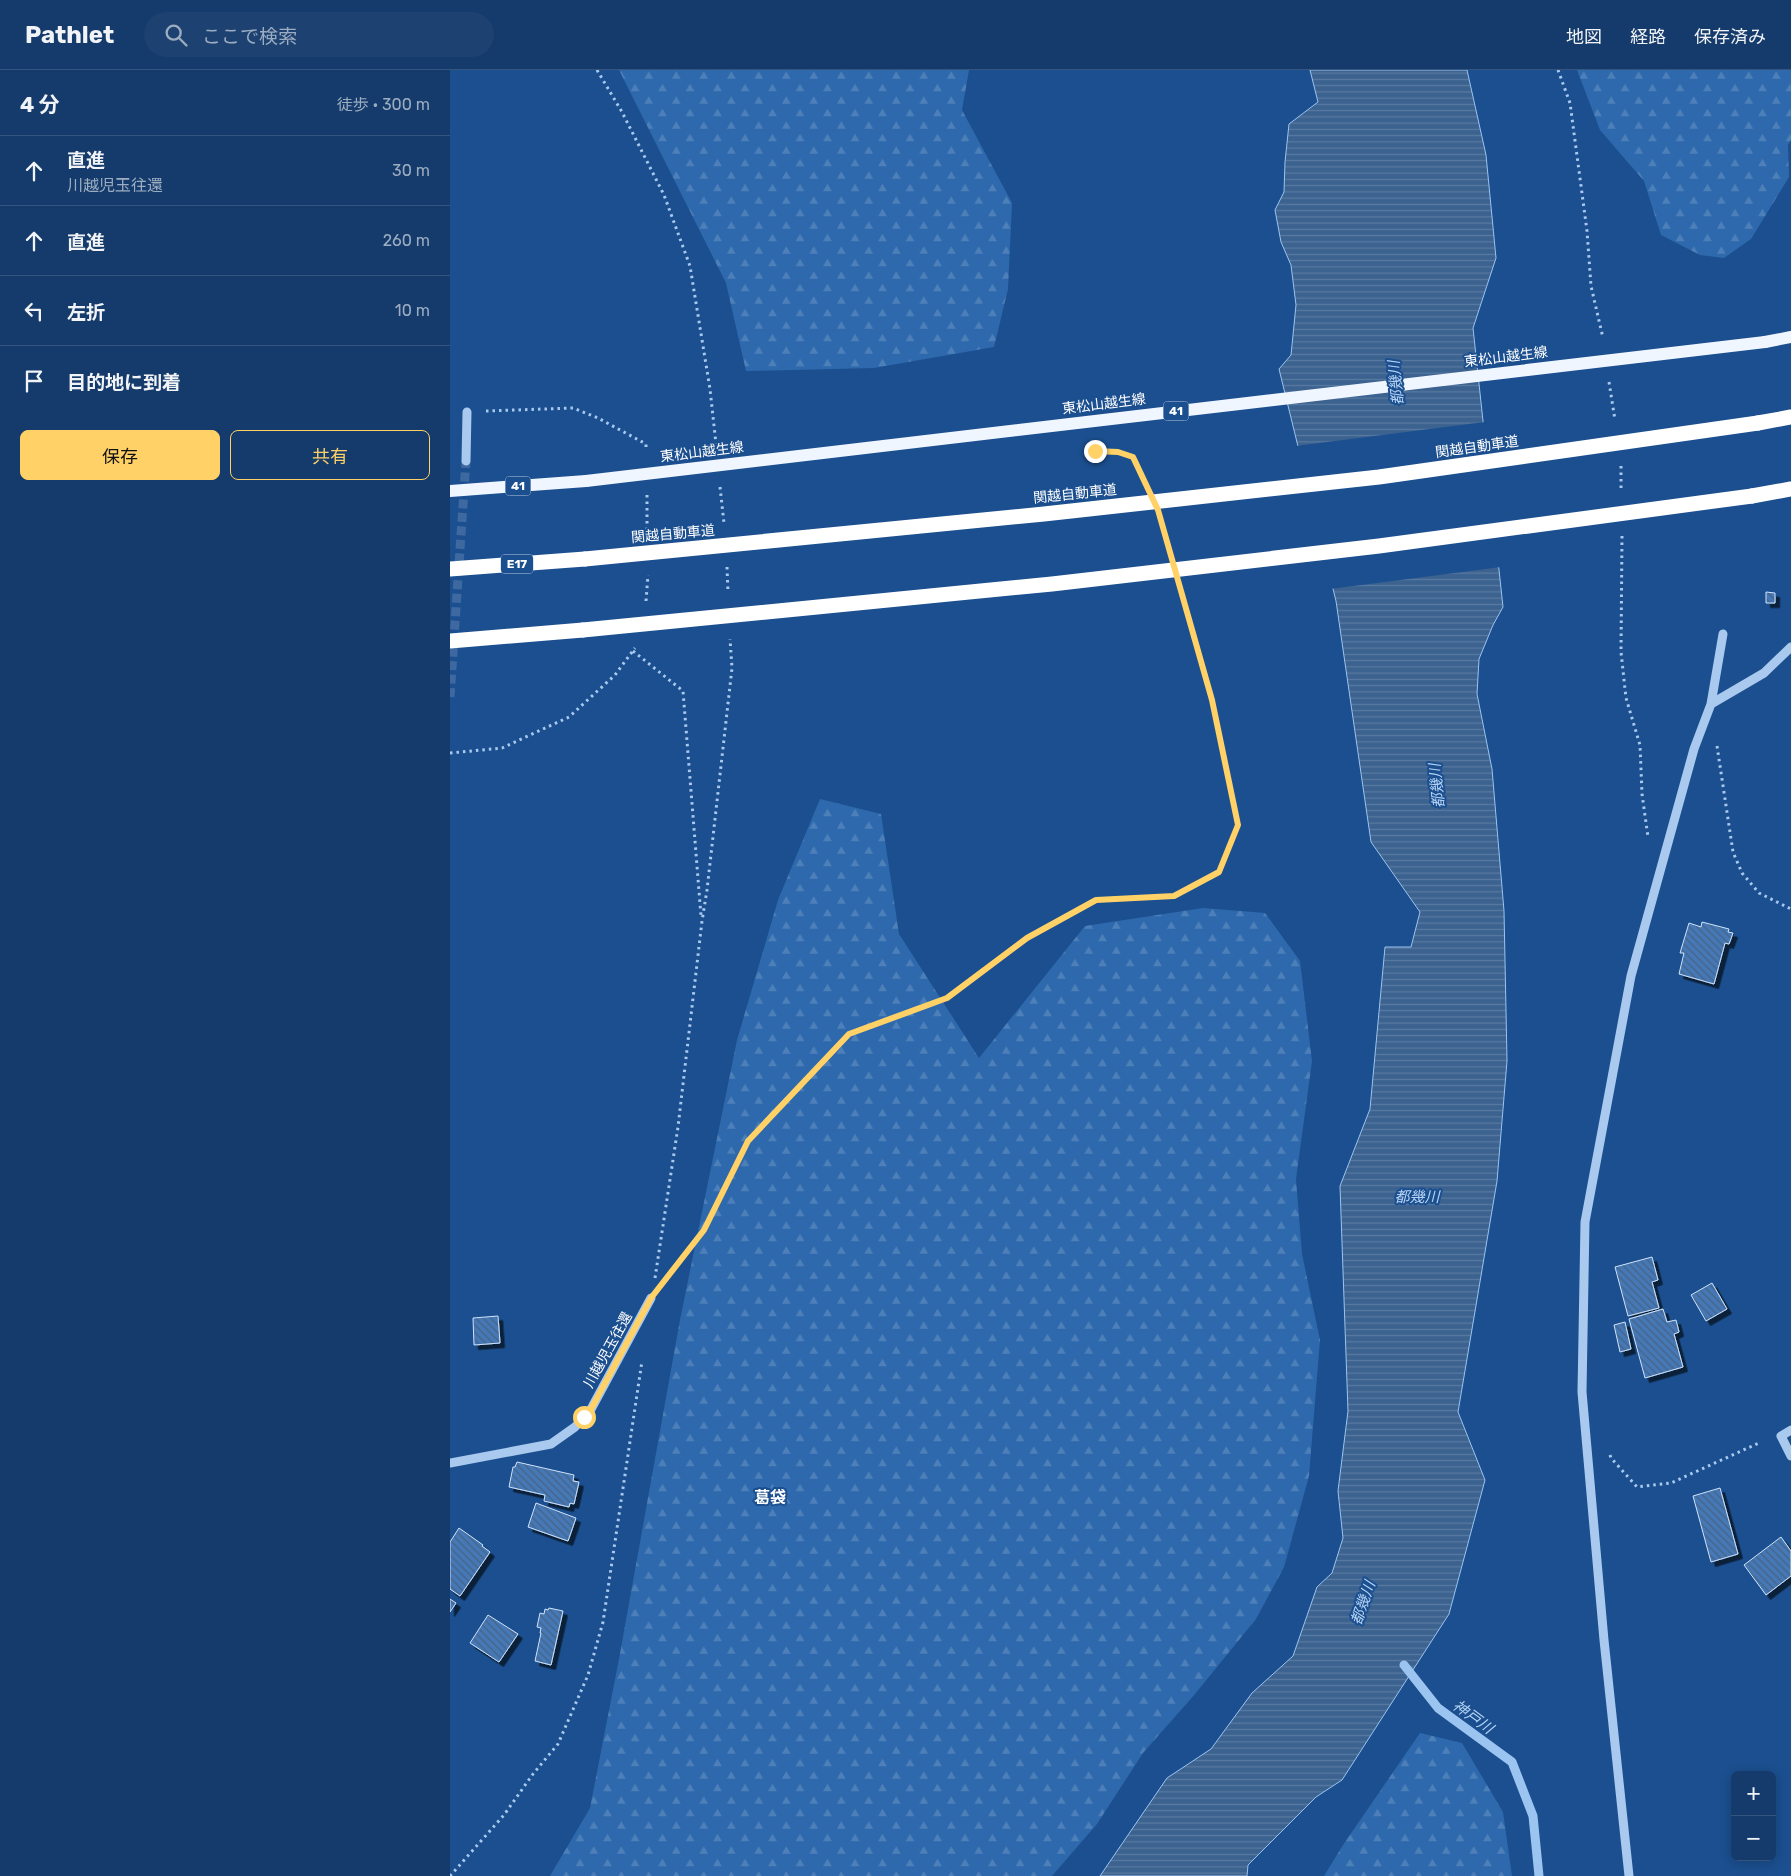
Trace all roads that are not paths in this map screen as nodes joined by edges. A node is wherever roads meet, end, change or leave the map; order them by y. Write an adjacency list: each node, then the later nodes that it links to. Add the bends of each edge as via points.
1 (1791, 337): 6 (main road, 東松山越生線 / 41, bridge, via 586,481)
2 (467, 412): 4 (street)
3 (1791, 417): 7 (highway, 関越自動車道 / E17, bridge, via 1379,477 1034,515)
4 (466, 461)
5 (1791, 490): 9 (highway, bridge, via 1339,551 1052,584)
6 (450, 491)
7 (450, 569)
8 (1723, 634): 11 (street)
9 (450, 641)
10 (1791, 647): 11 (street, via 1764,674)
11 (1711, 704): 16 (street, via 1694,749 1631,976 1585,1222 1582,1392)
12 (651, 1298): 15 (street, 川越児玉往還, via 590,1411 575,1427 550,1444)
13 (1791, 1430): 14 (street, via 1781,1436)
14 (1791, 1456)
15 (450, 1463)
16 (1629, 1876)

